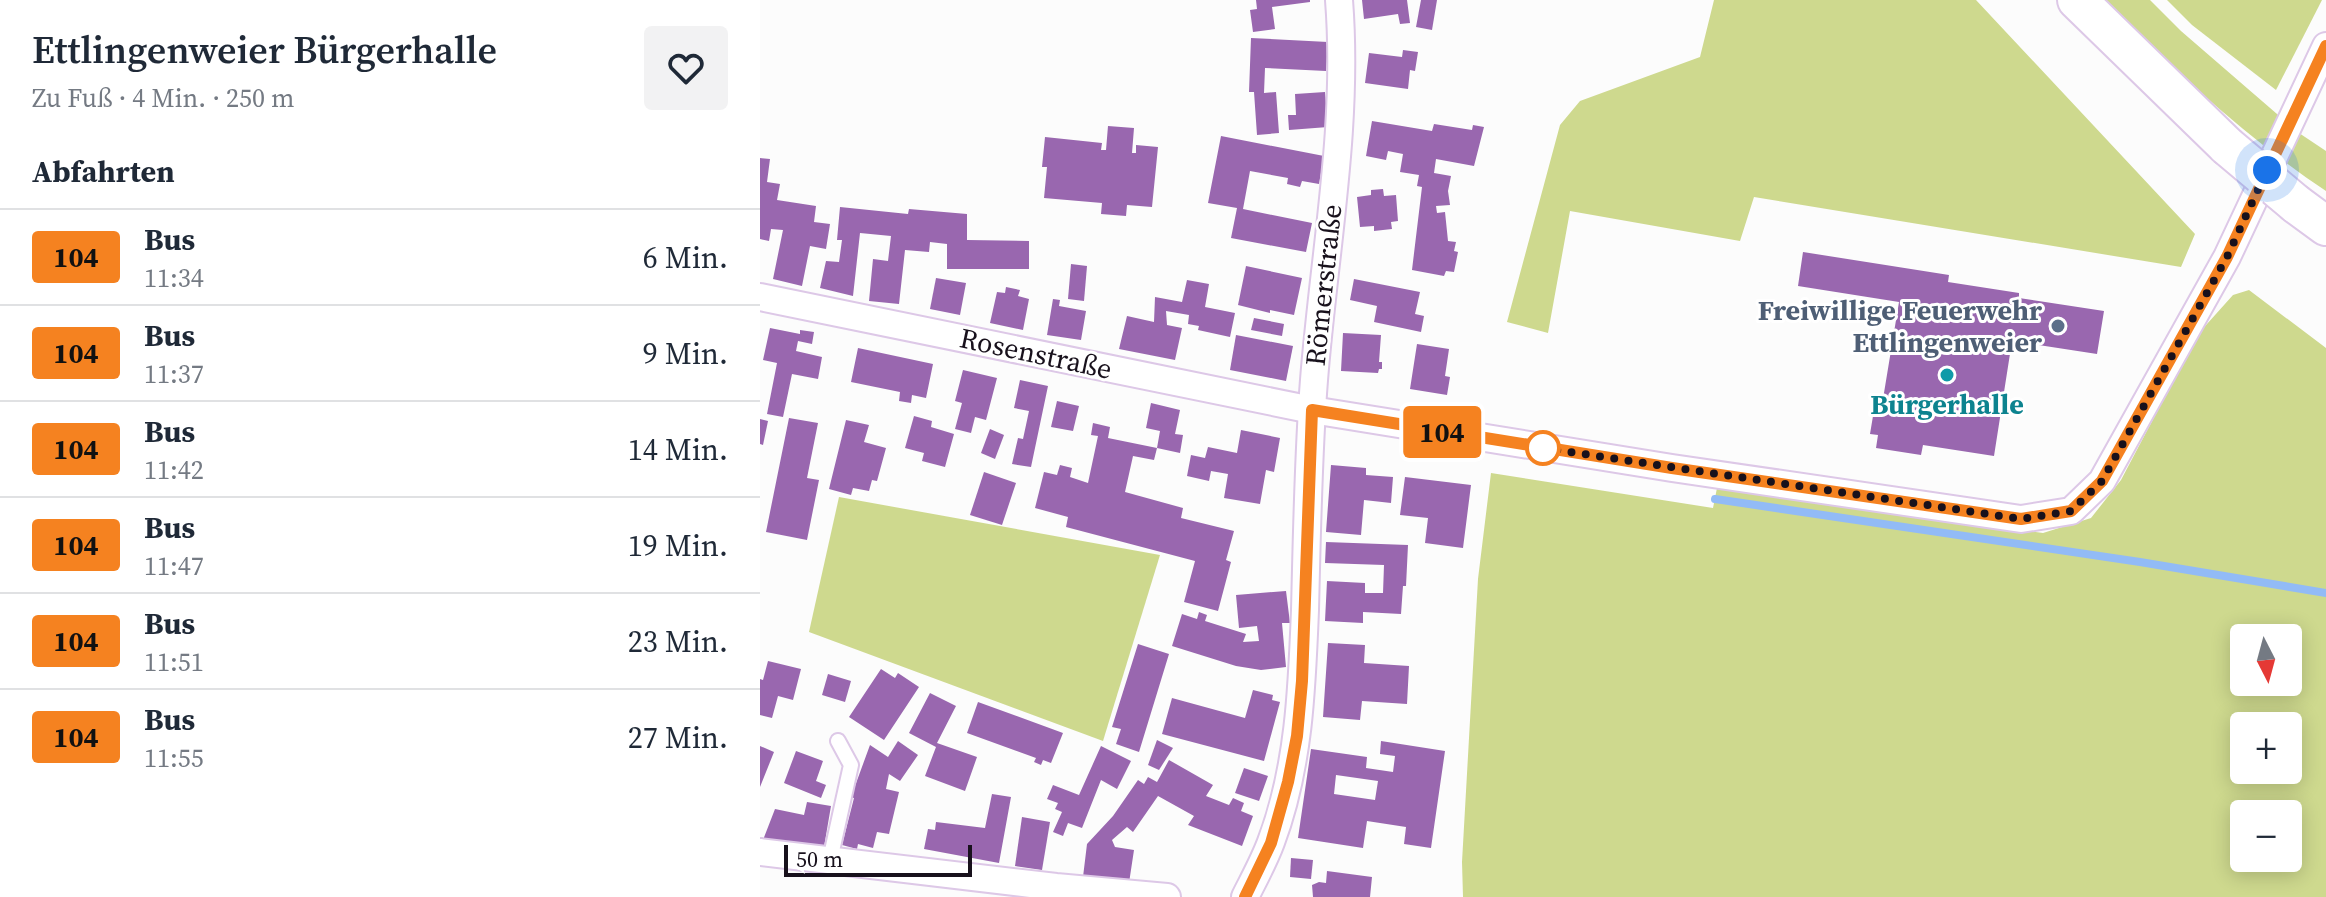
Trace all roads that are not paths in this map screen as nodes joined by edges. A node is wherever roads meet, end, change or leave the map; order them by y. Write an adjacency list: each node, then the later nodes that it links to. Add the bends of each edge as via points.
1 (1339, 0): 6 (street, Römerstraße, via 1341,116)
2 (2077, 0): 4 (main road, bridge, via 2227,146)
3 (2326, 46): 6 (street, Rosenstraße, via 2227,257 2173,357 2102,481 2071,511 2021,519)
4 (2311, 215)
5 (760, 297): 6 (street, Rosenstraße)
6 (1312, 410): 11 (street, Römerstraße, via 1297,736 1271,843)
7 (838, 741): 9 (lane, via 851,765)
8 (760, 852): 9 (street)
9 (830, 860): 10 (street)
10 (1167, 897)
11 (1245, 897)

